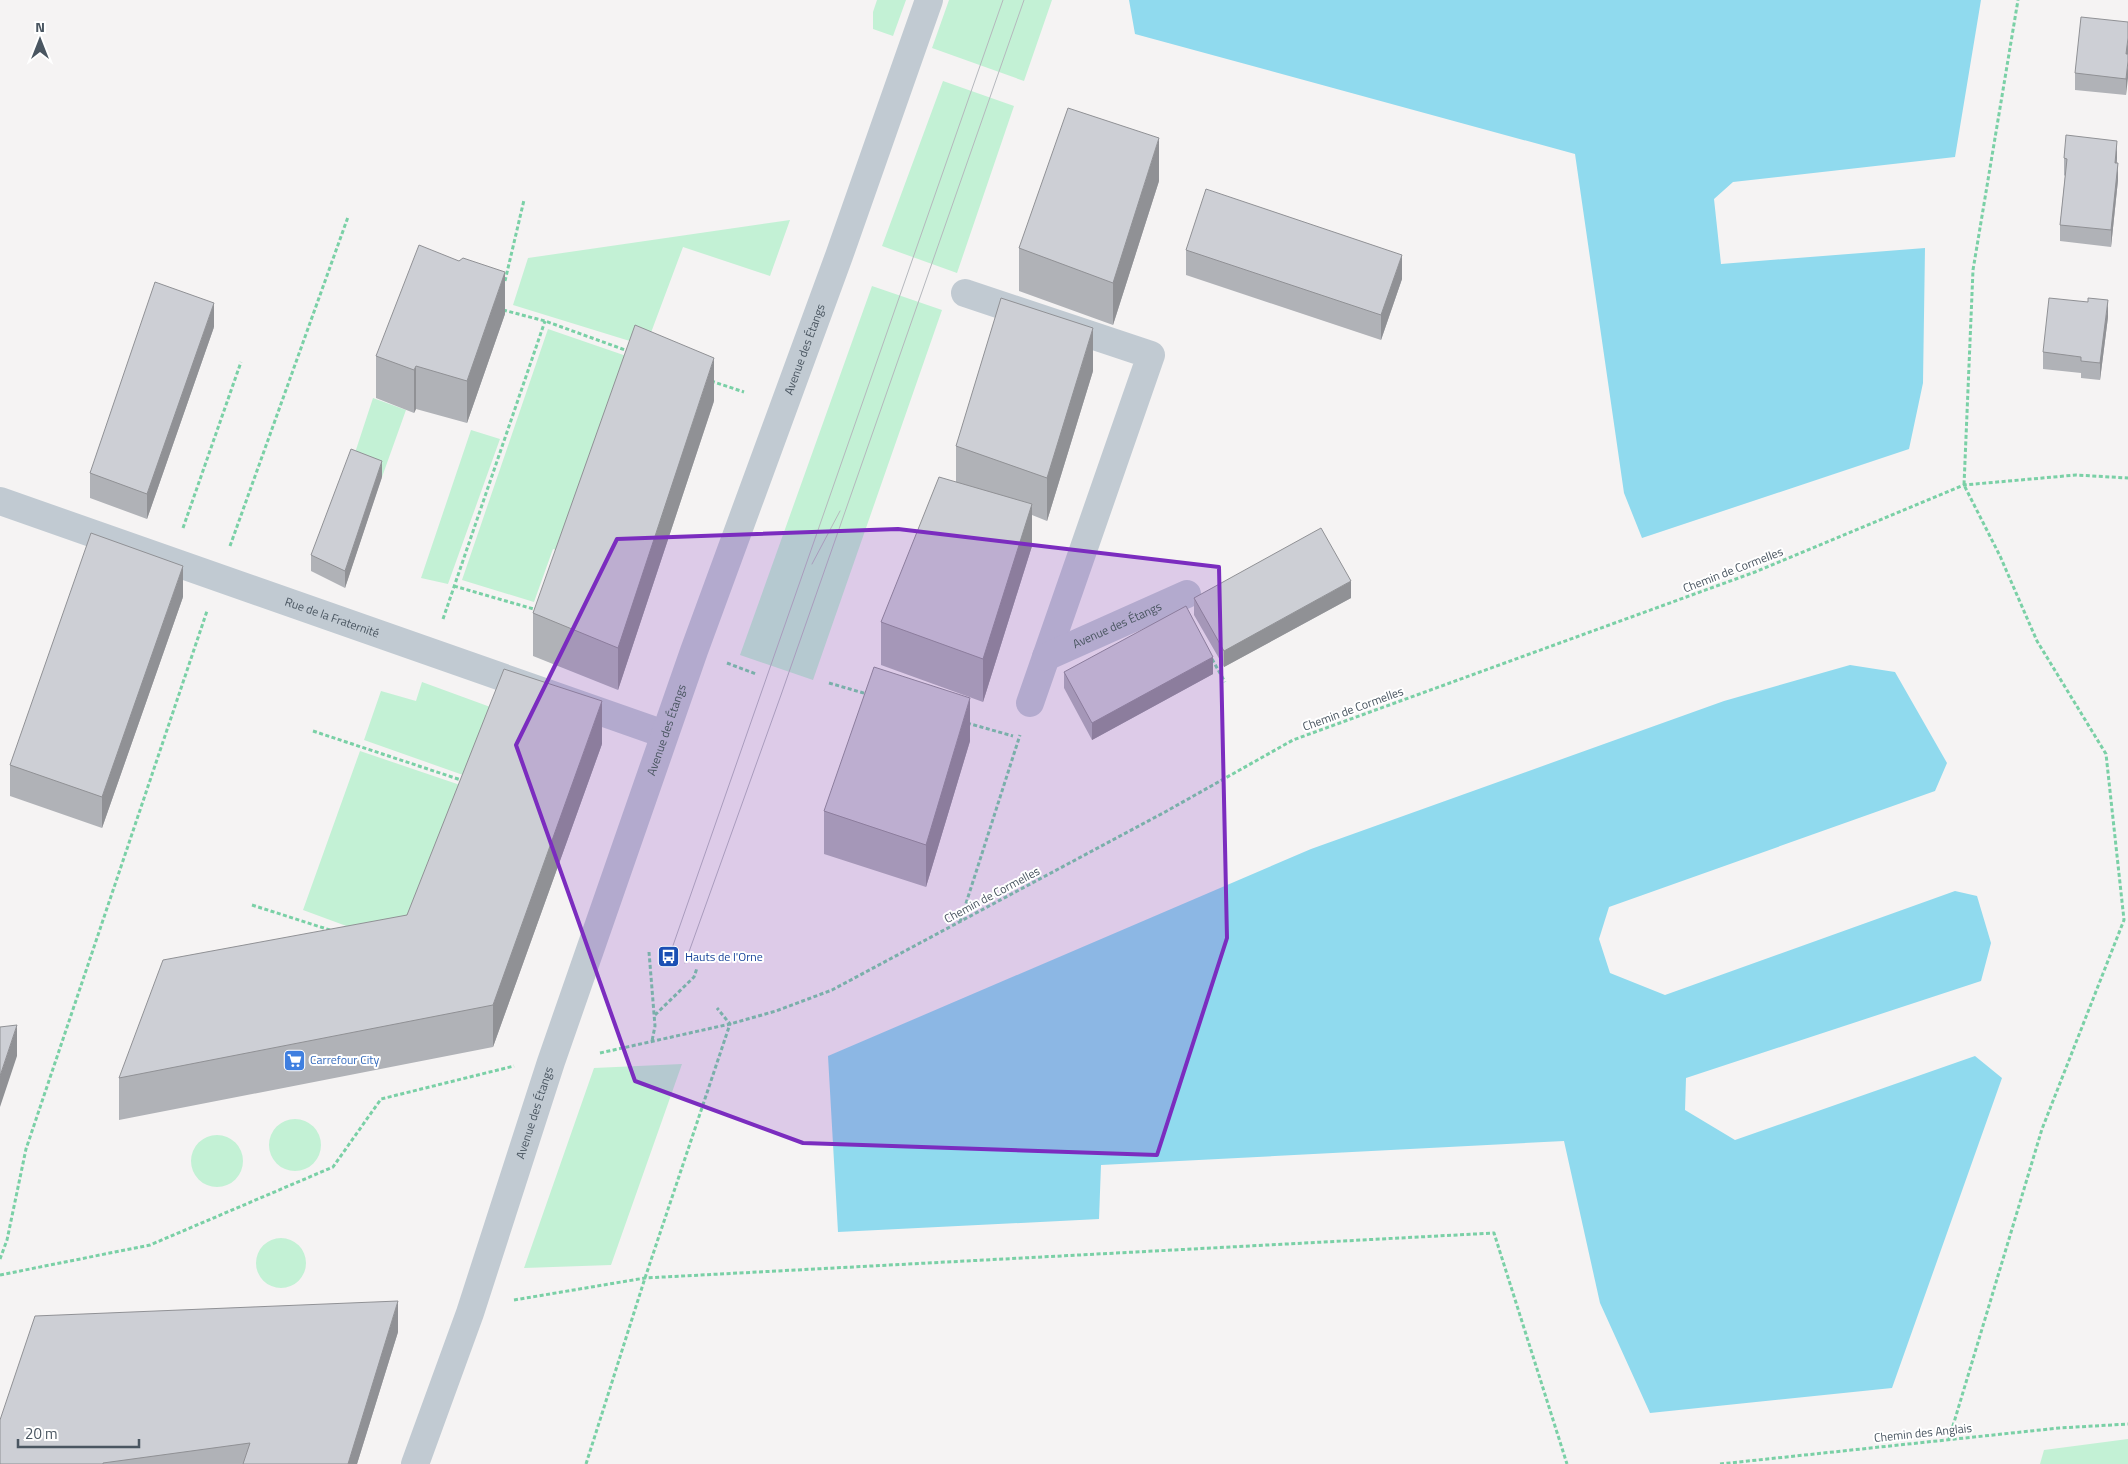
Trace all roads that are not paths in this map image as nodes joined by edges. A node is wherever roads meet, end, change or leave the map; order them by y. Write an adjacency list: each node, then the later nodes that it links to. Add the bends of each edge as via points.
1 (929, 0): 7 (street, Avenue des Étangs)
2 (965, 293): 5 (street, Avenue des Étangs, via 1151,355)
3 (0, 501): 7 (street, Rue de la Fraternité)
4 (1187, 594): 5 (street, Avenue des Étangs)
5 (1046, 657): 6 (street, Avenue des Étangs)
6 (1030, 703)
7 (664, 734): 8 (street, Avenue des Étangs, via 551,1062 470,1313)
8 (415, 1464)

